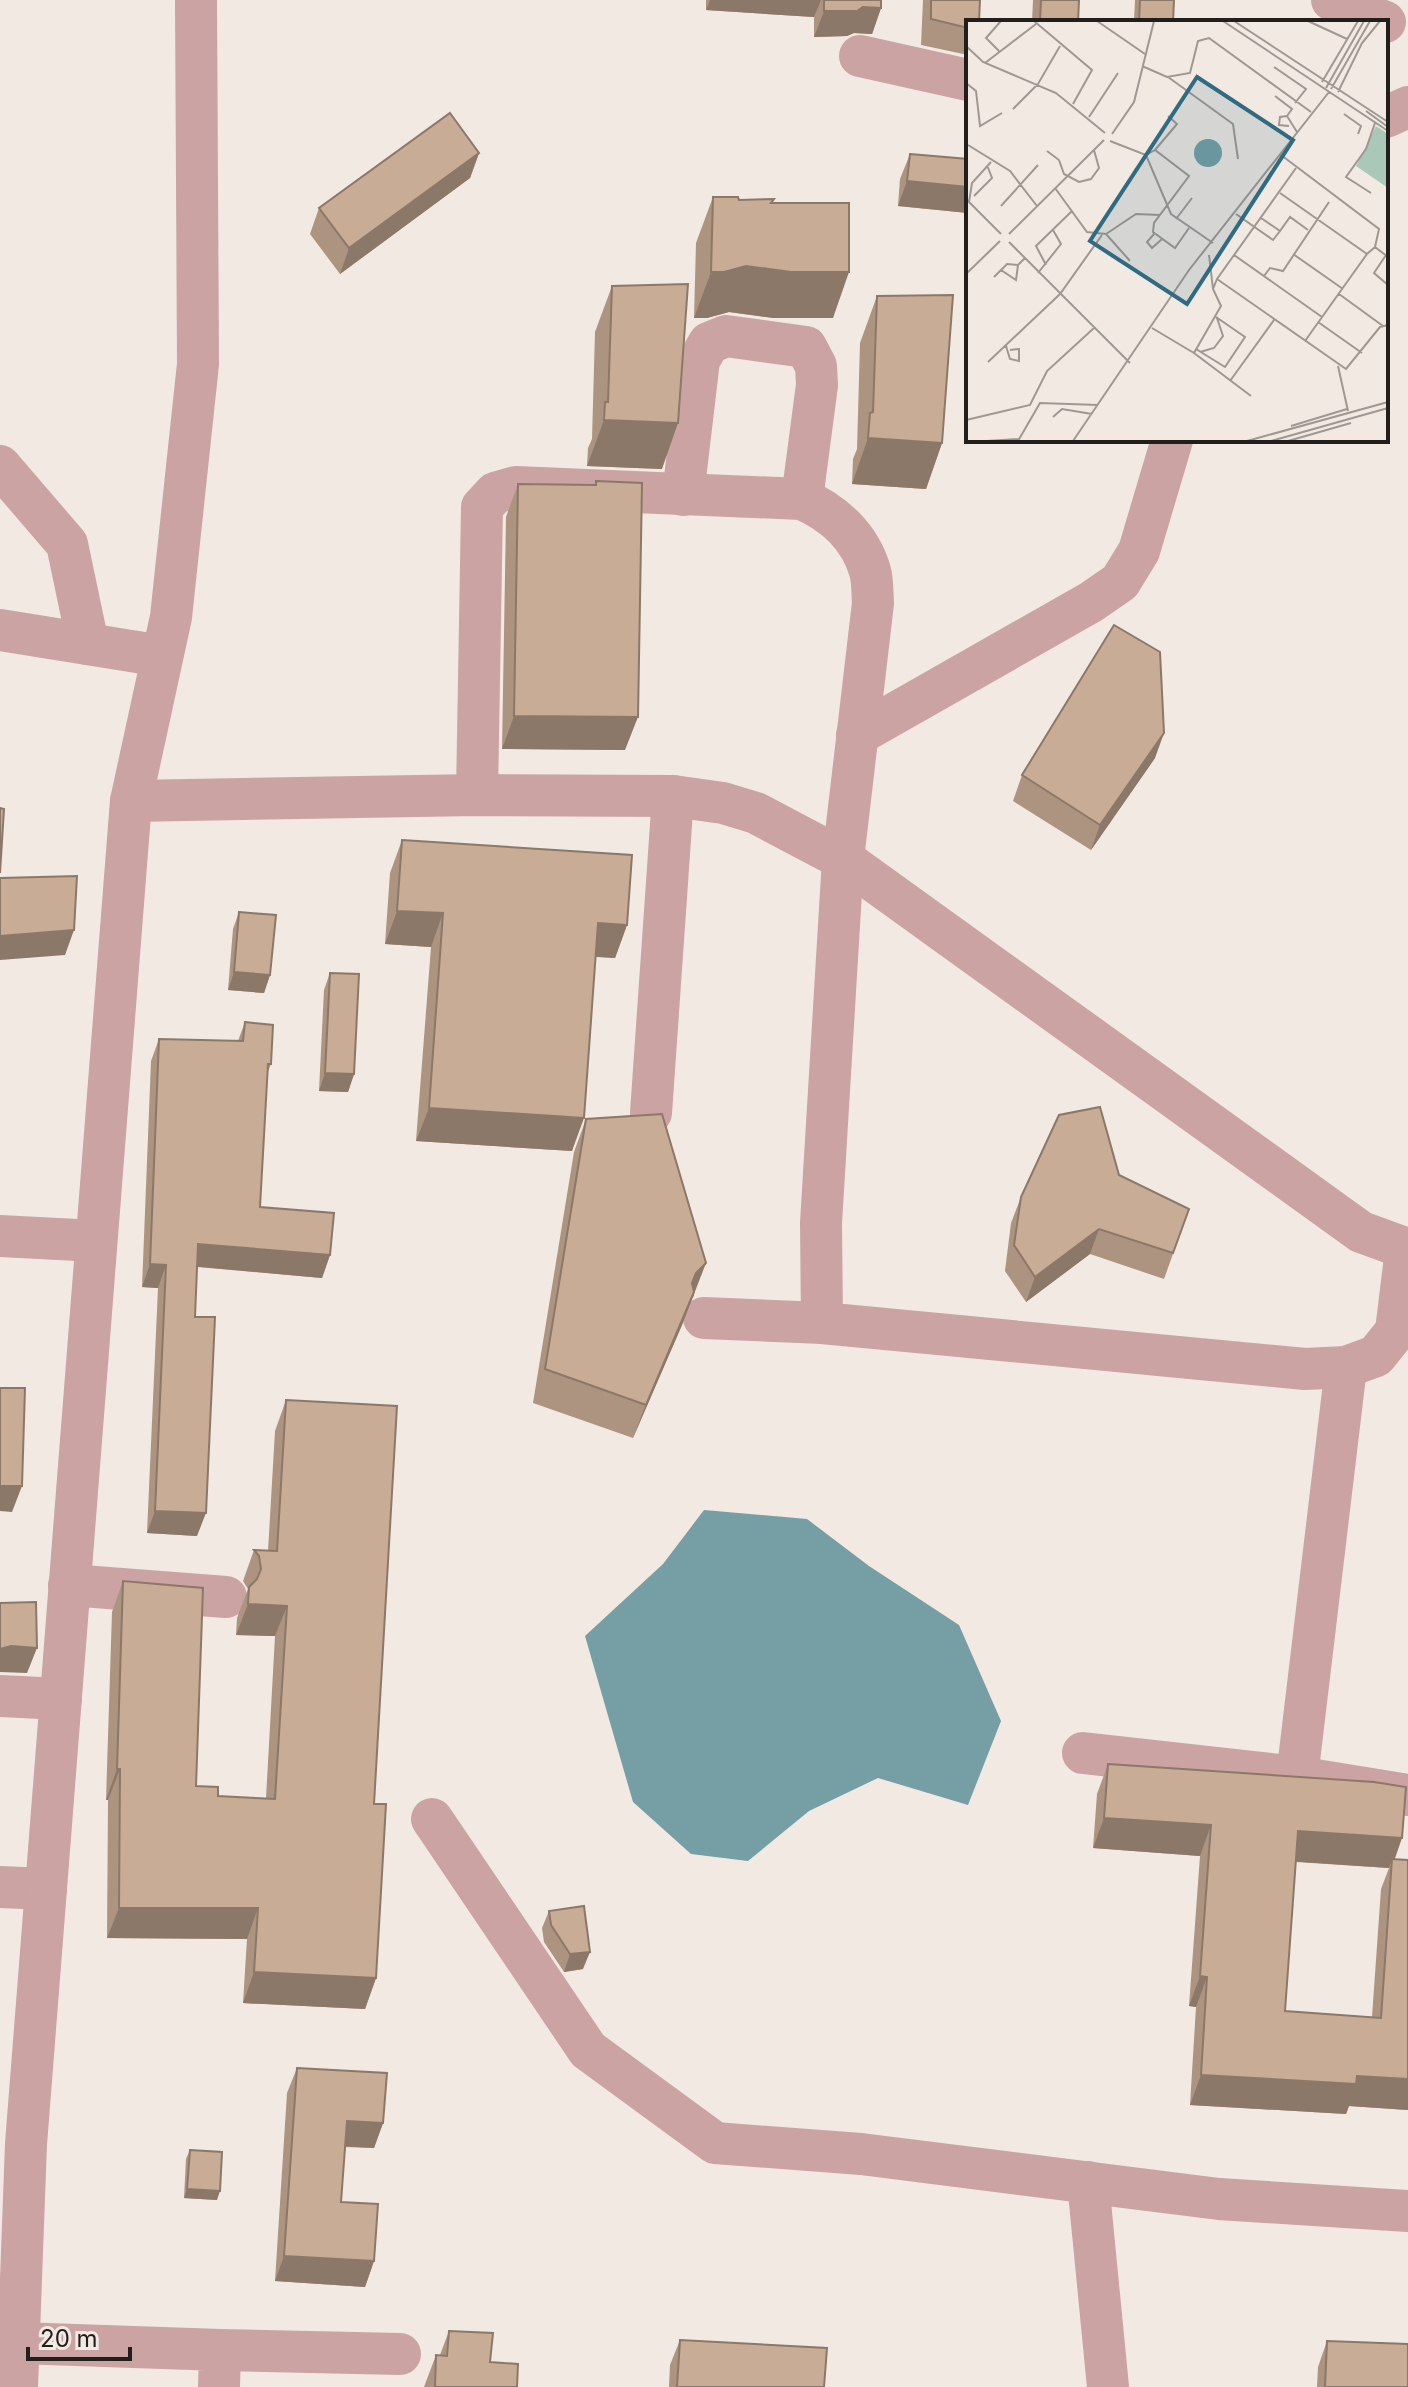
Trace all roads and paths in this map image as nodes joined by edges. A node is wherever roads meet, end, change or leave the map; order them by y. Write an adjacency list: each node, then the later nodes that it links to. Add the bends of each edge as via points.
1 (196, 0): 18 (lane, via 198,364 171,617)
2 (1321, 0): 4 (lane)
3 (1332, 0): 5 (lane)
4 (1322, 20)
5 (1381, 20)
6 (1388, 23): 7 (lane)
7 (1408, 31)
8 (860, 56): 9 (lane)
9 (966, 80)
10 (1408, 107): 11 (lane)
11 (1388, 116)
12 (1171, 442): 19 (lane, via 1139,551 1120,582)
13 (0, 466): 17 (lane, via 67,544)
14 (683, 495): 15 (lane); 15 (lane, via 699,360 709,343 726,336 806,347 816,366); 20 (lane, via 516,487 495,493 482,507)
15 (802, 499): 19 (lane, via 841,523 860,546 871,573 873,603)
16 (0, 630): 17 (lane)
17 (88, 644): 18 (lane)
18 (162, 656): 22 (lane)
19 (857, 735): 23 (lane)
20 (477, 795): 21 (lane); 22 (lane)
21 (673, 796): 23 (lane, via 756,813); 24 (lane)
22 (131, 801): 26 (lane)
23 (843, 859): 27 (lane, via 1361,1232); 29 (lane, via 821,1223)
24 (651, 1113)
25 (0, 1236): 26 (lane)
26 (96, 1241): 31 (lane)
27 (1407, 1249): 30 (lane, via 1396,1331 1376,1356)
28 (704, 1318): 29 (lane)
29 (822, 1323): 30 (lane, via 1305,1369)
30 (1346, 1367): 36 (lane)
31 (69, 1585): 32 (lane); 34 (lane)
32 (226, 1597)
33 (0, 1696): 34 (lane)
34 (61, 1699): 40 (lane)
35 (1083, 1753): 36 (lane)
36 (1297, 1777): 37 (lane)
37 (1408, 1795)
38 (432, 1819): 42 (lane, via 588,2050 715,2143 861,2154)
39 (0, 1887): 40 (lane)
40 (46, 1889): 41 (lane)
41 (13, 2142): 44 (lane)
42 (1088, 2182): 43 (lane, via 1219,2199); 48 (lane)
43 (1408, 2211)
44 (18, 2343): 46 (lane); 47 (lane)
45 (400, 2354): 46 (lane)
46 (220, 2368)
47 (17, 2387)
48 (1108, 2387)

